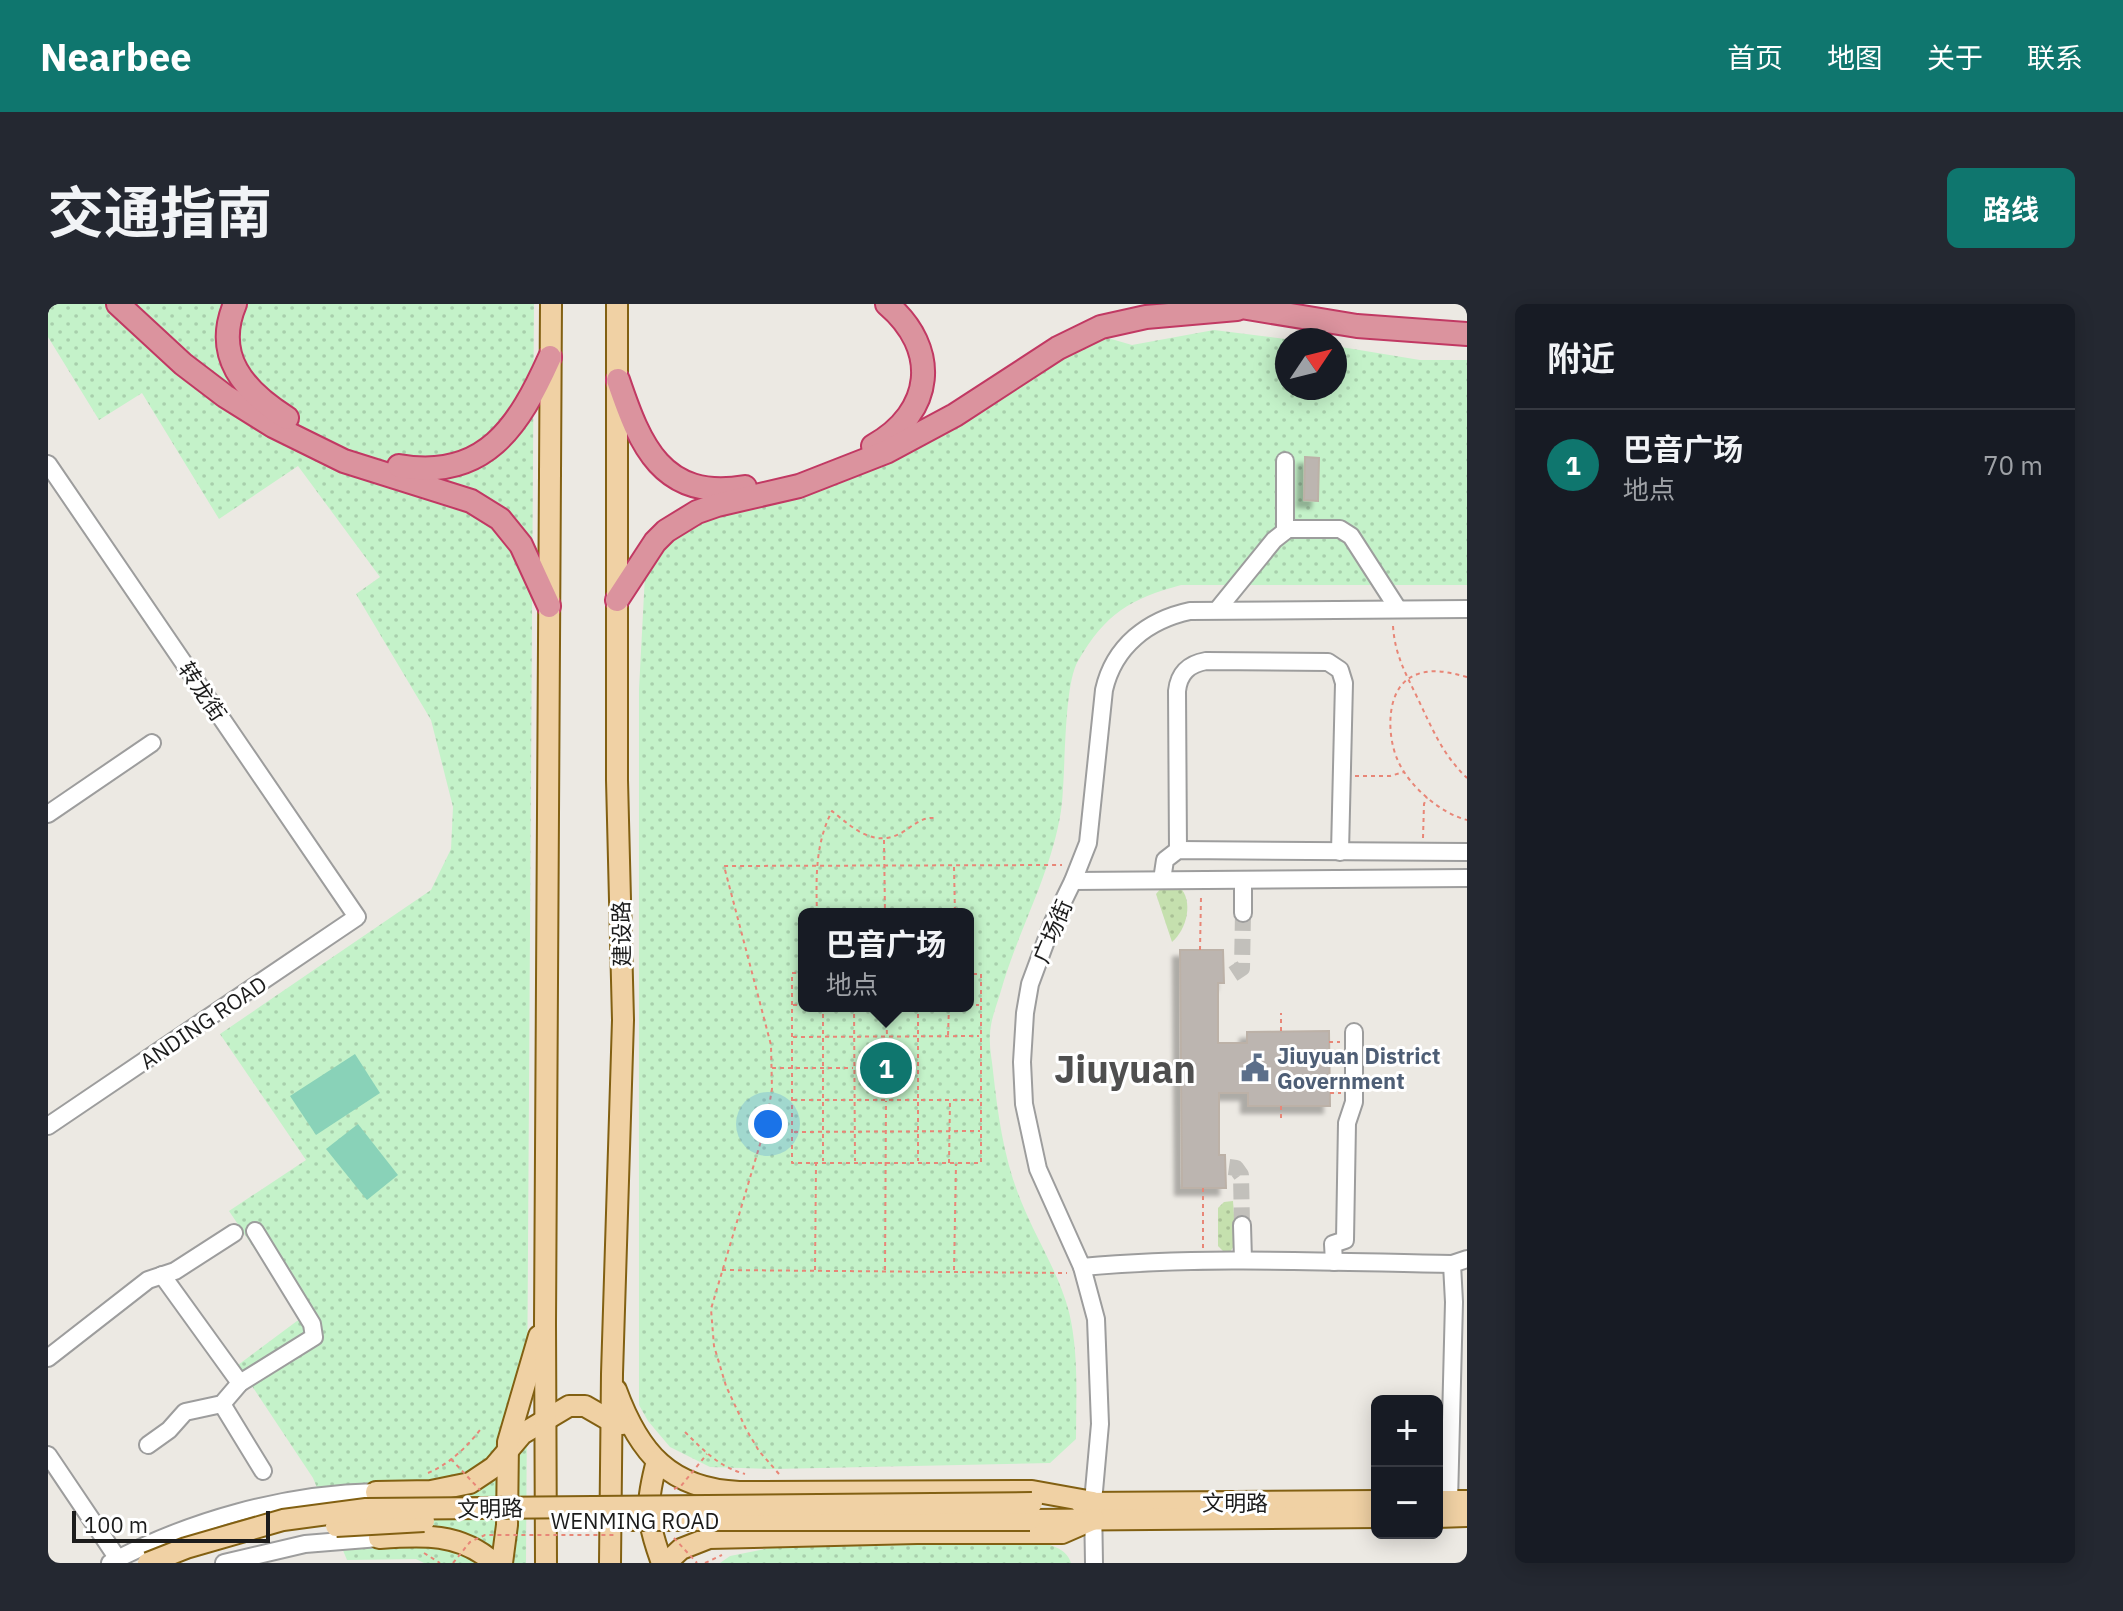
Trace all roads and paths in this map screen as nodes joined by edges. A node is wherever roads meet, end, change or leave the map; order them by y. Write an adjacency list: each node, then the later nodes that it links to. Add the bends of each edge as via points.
1 (118, 304): 14 (highway, via 183,364 273,426 344,461 471,501 500,519 521,545)
2 (235, 304): 8 (highway, via 228,334 230,356 263,402 356,453 412,468 455,465 494,446 522,414)
3 (551, 304): 8 (main road)
4 (617, 304): 9 (main road, 建设路)
5 (887, 304): 9 (highway, via 907,323 922,355 917,404 883,440 801,473 722,489 682,480 649,453)
6 (1229, 306): 7 (highway, via 1357,326); 13 (highway, via 1101,327 886,452 811,482 697,512 655,542)
7 (1467, 334)
8 (550, 357): 14 (main road)
9 (618, 380): 13 (main road, 建设路)
10 (1285, 461): 12 (street)
11 (48, 464): 47 (street, 转龙街)
12 (1285, 531): 15 (street); 16 (street, via 1344,530)
13 (617, 600): 116 (main road, 建设路, via 623,1020)
14 (549, 606): 113 (main road)
15 (1218, 609): 16 (street, 广场街); 42 (street, 广场街, via 1178,613 1155,623 1126,645 1112,667 1104,690 1090,834)
16 (1398, 609): 17 (street, 广场街)
17 (1467, 609)
18 (1393, 626): 20 (path, via 1396,655)
19 (1467, 677): 20 (path, via 1433,671)
20 (1407, 679): 22 (path, via 1395,698 1391,721); 24 (path, via 1438,743)
21 (152, 743): 26 (street)
22 (1404, 772): 23 (path); 25 (path)
23 (1342, 776): 30 (street, via 1344,683 1335,665 1194,664 1178,683); 31 (street)
24 (1467, 778)
25 (1428, 796): 28 (path, via 1448,814); 33 (path)
26 (48, 814)
27 (936, 818): 29 (path, via 924,818)
28 (1467, 820)
29 (884, 839): 35 (path, via 865,836 832,811); 36 (path)
30 (1178, 850): 31 (street); 39 (street, via 1165,860)
31 (1340, 852): 33 (street)
32 (1467, 852): 33 (street)
33 (1422, 853)
34 (1067, 865): 37 (path)
35 (816, 867): 36 (path); 43 (path); 70 (path, via 724,866 762,1005)
36 (884, 867): 37 (path); 44 (path)
37 (954, 867): 45 (path)
38 (1467, 878): 41 (street)
39 (1162, 880): 40 (street); 42 (street)
40 (1201, 880): 41 (street); 48 (path)
41 (1243, 880): 46 (street)
42 (1073, 881): 109 (street, 广场街, via 1030,984 1022,1062 1024,1104 1038,1169)
43 (817, 908)
44 (885, 908)
45 (955, 908)
46 (1243, 913)
47 (357, 917): 83 (street, ANDING ROAD)
48 (1200, 950)
49 (798, 973): 51 (path, via 792,973)
50 (974, 974): 54 (path, via 981,974)
51 (792, 1005): 52 (path); 68 (path)
52 (798, 1005)
53 (974, 1005): 54 (path)
54 (981, 1005): 67 (path)
55 (823, 1012): 69 (path)
56 (854, 1012): 63 (path)
57 (886, 1012): 64 (path)
58 (918, 1012): 65 (path)
59 (949, 1012): 66 (path)
60 (1281, 1013): 61 (path)
61 (1281, 1031)
62 (1354, 1032): 105 (street, via 1345,1240 1333,1244)
63 (854, 1036): 64 (path); 69 (path); 73 (path)
64 (887, 1036): 65 (path)
65 (918, 1036): 66 (path); 78 (path)
66 (948, 1036): 67 (path)
67 (981, 1036): 80 (path)
68 (792, 1037): 69 (path); 71 (path)
69 (823, 1037): 72 (path)
70 (772, 1068): 71 (path); 106 (path, via 766,1124)
71 (792, 1068): 72 (path); 74 (path)
72 (823, 1068): 73 (path); 75 (path)
73 (854, 1068): 76 (path)
74 (792, 1100): 75 (path); 90 (path)
75 (823, 1100): 76 (path); 84 (path)
76 (854, 1100): 77 (path); 85 (path)
77 (886, 1100): 78 (path); 86 (path)
78 (918, 1100): 79 (path); 87 (path)
79 (950, 1100): 80 (path); 88 (path)
80 (981, 1100): 89 (path)
81 (1281, 1106): 82 (path)
82 (1281, 1122)
83 (48, 1126)
84 (823, 1131): 85 (path); 90 (path); 92 (path)
85 (855, 1131): 86 (path); 93 (path)
86 (886, 1131): 87 (path); 94 (path)
87 (918, 1131): 88 (path); 95 (path)
88 (950, 1131): 89 (path); 96 (path)
89 (981, 1131): 97 (path, via 981,1163)
90 (792, 1132): 91 (path, via 792,1163)
91 (816, 1163): 92 (path); 107 (path)
92 (823, 1163): 93 (path)
93 (855, 1163): 94 (path)
94 (885, 1163): 95 (path); 108 (path)
95 (918, 1163): 96 (path)
96 (949, 1163): 97 (path)
97 (956, 1163): 110 (path)
98 (1203, 1188): 103 (path)
99 (1242, 1225): 102 (street)
100 (255, 1231): 117 (street, via 312,1324 314,1337)
101 (234, 1233): 111 (street)
102 (1243, 1260): 103 (street); 105 (street)
103 (1202, 1261): 109 (street)
104 (1460, 1261): 105 (street); 112 (street)
105 (1334, 1262)
106 (722, 1270): 107 (path); 133 (path, via 711,1309 714,1346 726,1386 759,1451)
107 (815, 1270): 108 (path)
108 (885, 1270): 110 (path)
109 (1083, 1270): 110 (path); 140 (street, 广场街, via 1096,1319 1100,1371)
110 (954, 1271)
111 (162, 1275): 114 (street, via 148,1280); 117 (street)
112 (1461, 1301): 115 (street)
113 (545, 1323): 120 (main road); 125 (main road)
114 (48, 1358)
115 (1460, 1359): 138 (street)
116 (612, 1374): 119 (main road, 建设路); 122 (main road)
117 (240, 1383): 118 (street)
118 (222, 1404): 124 (street, via 185,1412); 130 (street)
119 (611, 1421): 120 (main road, via 578,1405); 122 (main road); 155 (main road, 建设路)
120 (545, 1422): 125 (main road); 154 (main road)
121 (480, 1430): 128 (path)
122 (635, 1431): 129 (main road)
123 (685, 1432): 126 (path)
124 (148, 1445)
125 (507, 1450): 135 (main road, via 487,1473 461,1486); 153 (main road)
126 (707, 1454): 131 (path); 134 (path, bridge, via 681,1486)
127 (48, 1455): 147 (street)
128 (451, 1459): 132 (path); 136 (path, bridge)
129 (657, 1461): 133 (main road, via 679,1479 705,1488); 156 (main road, via 649,1493 649,1528)
130 (263, 1471)
131 (747, 1475)
132 (420, 1477)
133 (794, 1490): 140 (main road, via 1032,1491)
134 (667, 1491)
135 (376, 1492): 147 (street, via 247,1511 198,1525)
136 (485, 1492)
137 (1371, 1501): 140 (main road, 文明路)
138 (1448, 1505): 141 (main road)
139 (1031, 1511): 140 (main road, WENMING ROAD); 148 (main road, 文明路, bridge, via 366,1509 283,1520); 149 (main road, WENMING ROAD, bridge, via 353,1524 234,1544)
140 (1094, 1511): 142 (main road, 文明路); 156 (main road, via 1062,1533 709,1538); 159 (street, 广场街)
141 (1467, 1516)
142 (1371, 1517)
143 (619, 1535): 151 (path, bridge, via 485,1535 470,1542)
144 (669, 1536): 157 (path, bridge)
145 (379, 1538): 150 (street, via 305,1544); 152 (main road, via 447,1537)
146 (722, 1555): 158 (path)
147 (114, 1561)
148 (148, 1563)
149 (181, 1563)
150 (224, 1563)
151 (453, 1563)
152 (494, 1563)
153 (502, 1563)
154 (546, 1563)
155 (610, 1563)
156 (664, 1563)
157 (697, 1563)
158 (705, 1563)
159 (1094, 1563)

